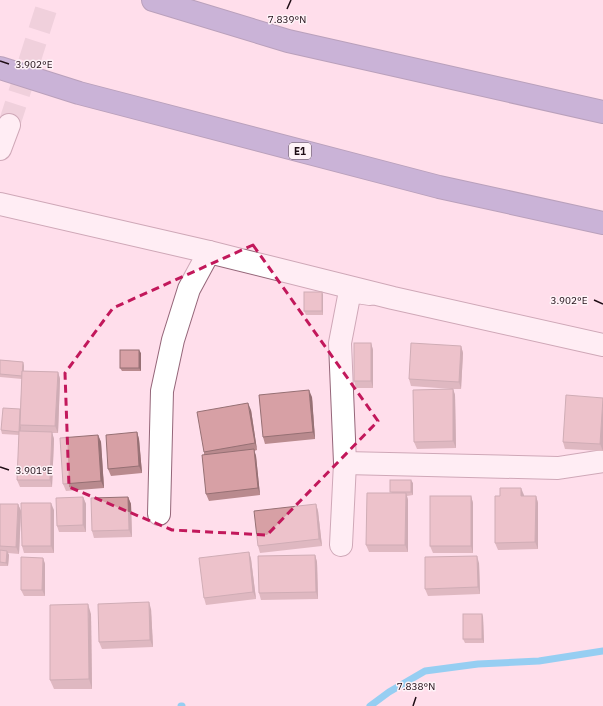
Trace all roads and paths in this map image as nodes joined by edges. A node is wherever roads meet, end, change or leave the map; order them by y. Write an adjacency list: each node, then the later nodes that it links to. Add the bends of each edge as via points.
1 (153, 0): 3 (highway, via 288,41)
2 (0, 68): 7 (highway, E1, via 78,94 439,188)
3 (603, 112)
4 (9, 124): 5 (street)
5 (0, 149)
6 (0, 204): 8 (street)
7 (603, 223)
8 (209, 252): 9 (street); 13 (street, via 189,289 173,340 162,391)
9 (393, 298): 10 (street); 12 (street, via 350,292 340,343)
10 (603, 345)
11 (603, 461): 12 (street, via 558,468)
12 (345, 463): 14 (street)
13 (159, 514)
14 (341, 545)

